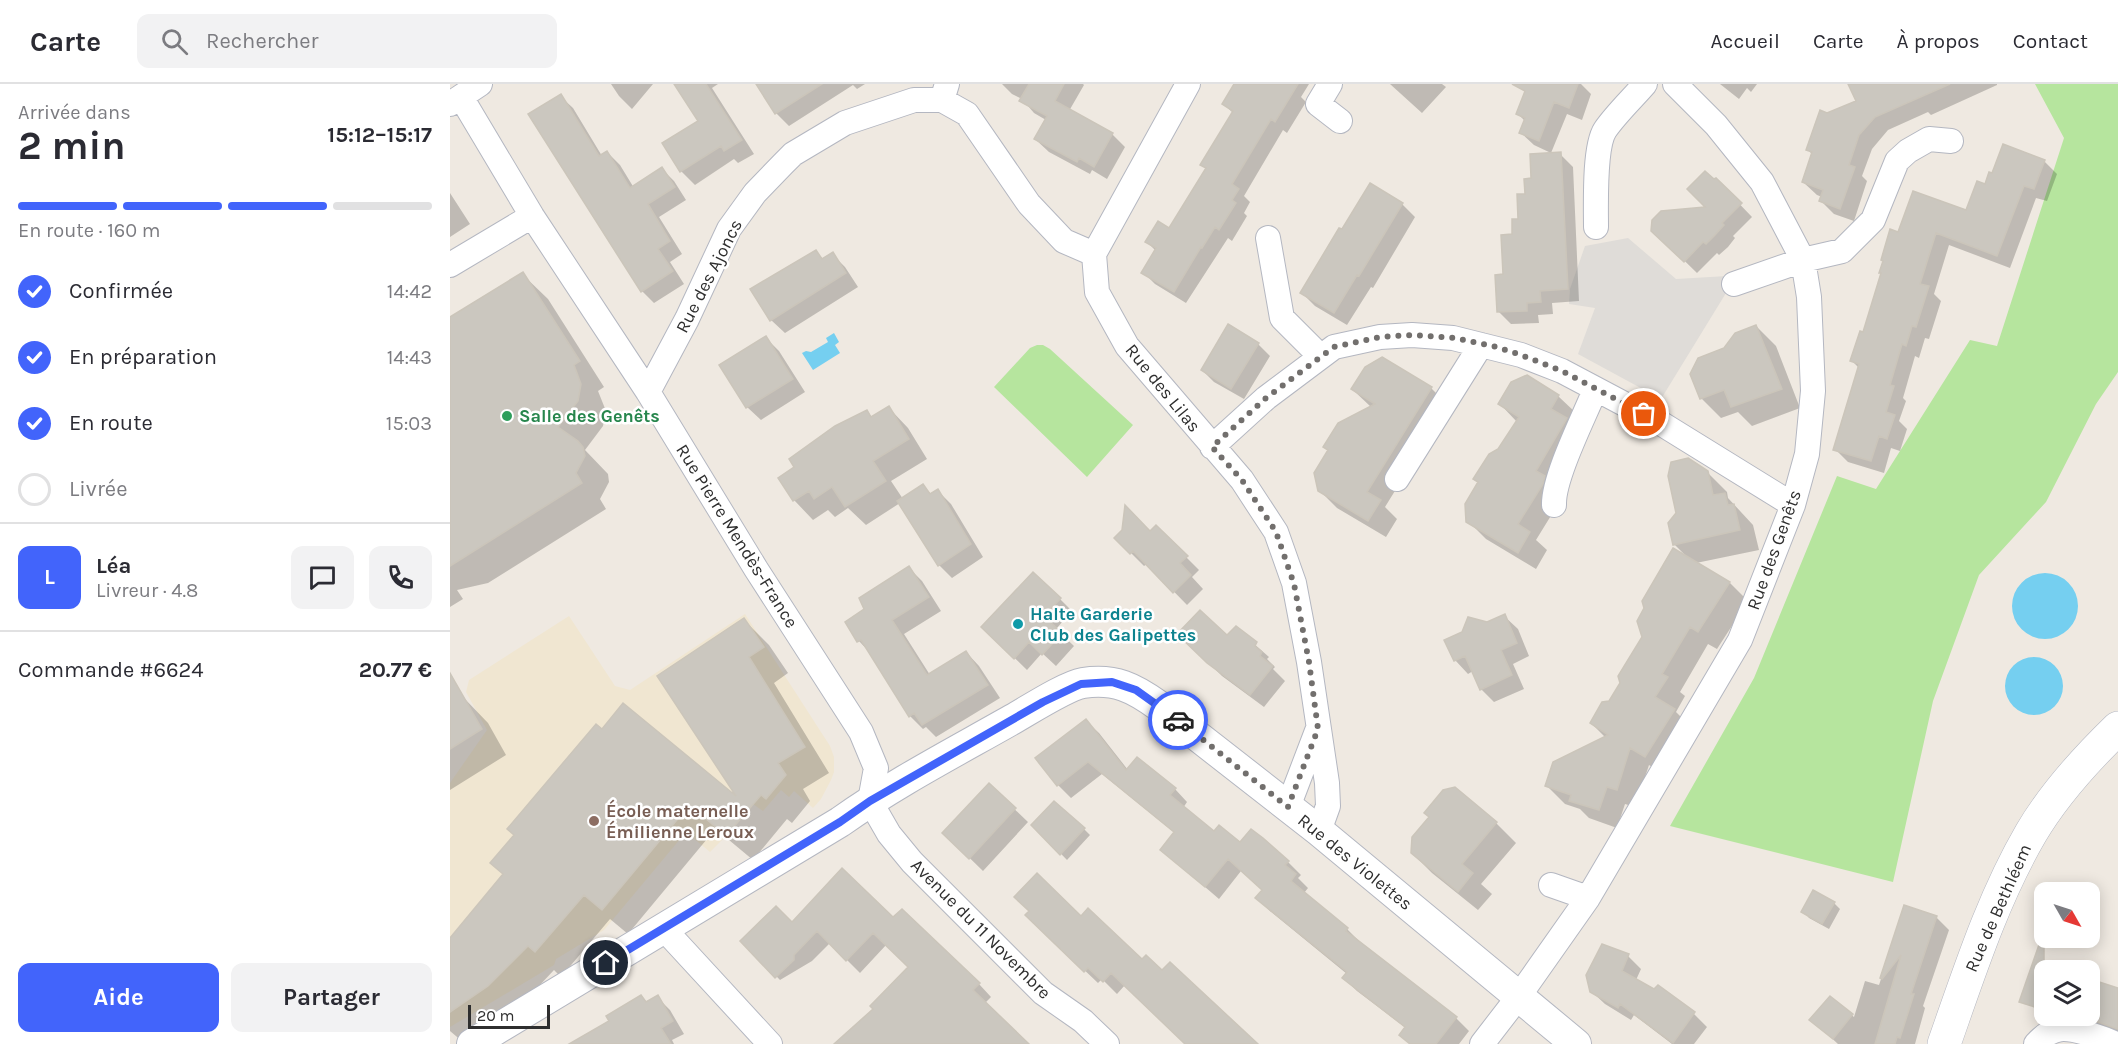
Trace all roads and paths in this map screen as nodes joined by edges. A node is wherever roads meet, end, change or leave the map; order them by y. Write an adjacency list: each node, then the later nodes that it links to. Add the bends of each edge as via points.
1 (1188, 84): 12 (street)
2 (1330, 84): 7 (street, via 1318,104)
3 (1645, 84): 10 (street, via 1604,132)
4 (1675, 84): 13 (street, Rue des Genêts, via 1716,125 1762,182)
5 (945, 92): 12 (street, via 967,114 1029,204 1064,241); 19 (street, Rue des Ajoncs, via 845,123 783,164 755,193 729,229)
6 (464, 95): 9 (street, Rue Pierre Mendès-France)
7 (1340, 121)
8 (1951, 141): 13 (street, via 1929,139 1908,151 1897,160 1873,220 1859,236 1842,251)
9 (532, 216): 14 (street); 19 (street, Rue Pierre Mendès-France)
10 (1596, 227)
11 (1268, 238): 17 (street, via 1282,318)
12 (1094, 254): 20 (street, Rue des Lilas, via 1097,292 1127,346)
13 (1803, 260): 15 (street); 23 (street, Rue des Genêts, via 1809,297 1813,391 1807,454)
14 (450, 264)
15 (1734, 284)
16 (1481, 345): 17 (street, via 1454,338 1380,337 1334,347); 18 (street, via 1562,371); 21 (street)
17 (1320, 356): 20 (street)
18 (1595, 390): 22 (street, via 1561,474); 23 (street, via 1662,424)
19 (648, 392): 26 (street, Rue Pierre Mendès-France, via 861,732 876,768)
20 (1212, 447): 25 (street, Rue des Lilas, via 1242,480 1276,532 1294,584)
21 (1397, 479)
22 (1554, 505)
23 (1793, 505): 30 (street, Rue des Genêts, via 1740,640)
24 (2118, 728): 38 (main road, Rue de Bethléem, via 2067,782 2031,833 2003,889)
25 (1318, 729): 27 (street, Rue des Lilas); 28 (street, Rue des Lilas, via 1328,806)
26 (870, 801): 27 (street, Rue des Violettes, via 1043,702 1081,684 1112,682 1136,690 1159,706); 31 (street, Rue des Violettes); 35 (street, Avenue du 11 Novembre, via 889,834 912,862 1043,993 1083,1021)
27 (1288, 807): 28 (street, Rue des Violettes)
28 (1318, 831): 32 (street, Rue des Violettes)
29 (1551, 885): 30 (street)
30 (1588, 898): 32 (street, Rue des Genêts)
31 (664, 929): 33 (street, Rue des Violettes); 34 (street)
32 (1519, 996): 36 (street, Rue des Genêts); 37 (street, Rue des Violettes)
33 (472, 1044)
34 (770, 1044)
35 (1107, 1044)
36 (1482, 1044)
37 (1575, 1044)
38 (1944, 1044)
39 (2036, 1044): 40 (street, via 2055,1029 2069,1028)
40 (2116, 1044)

